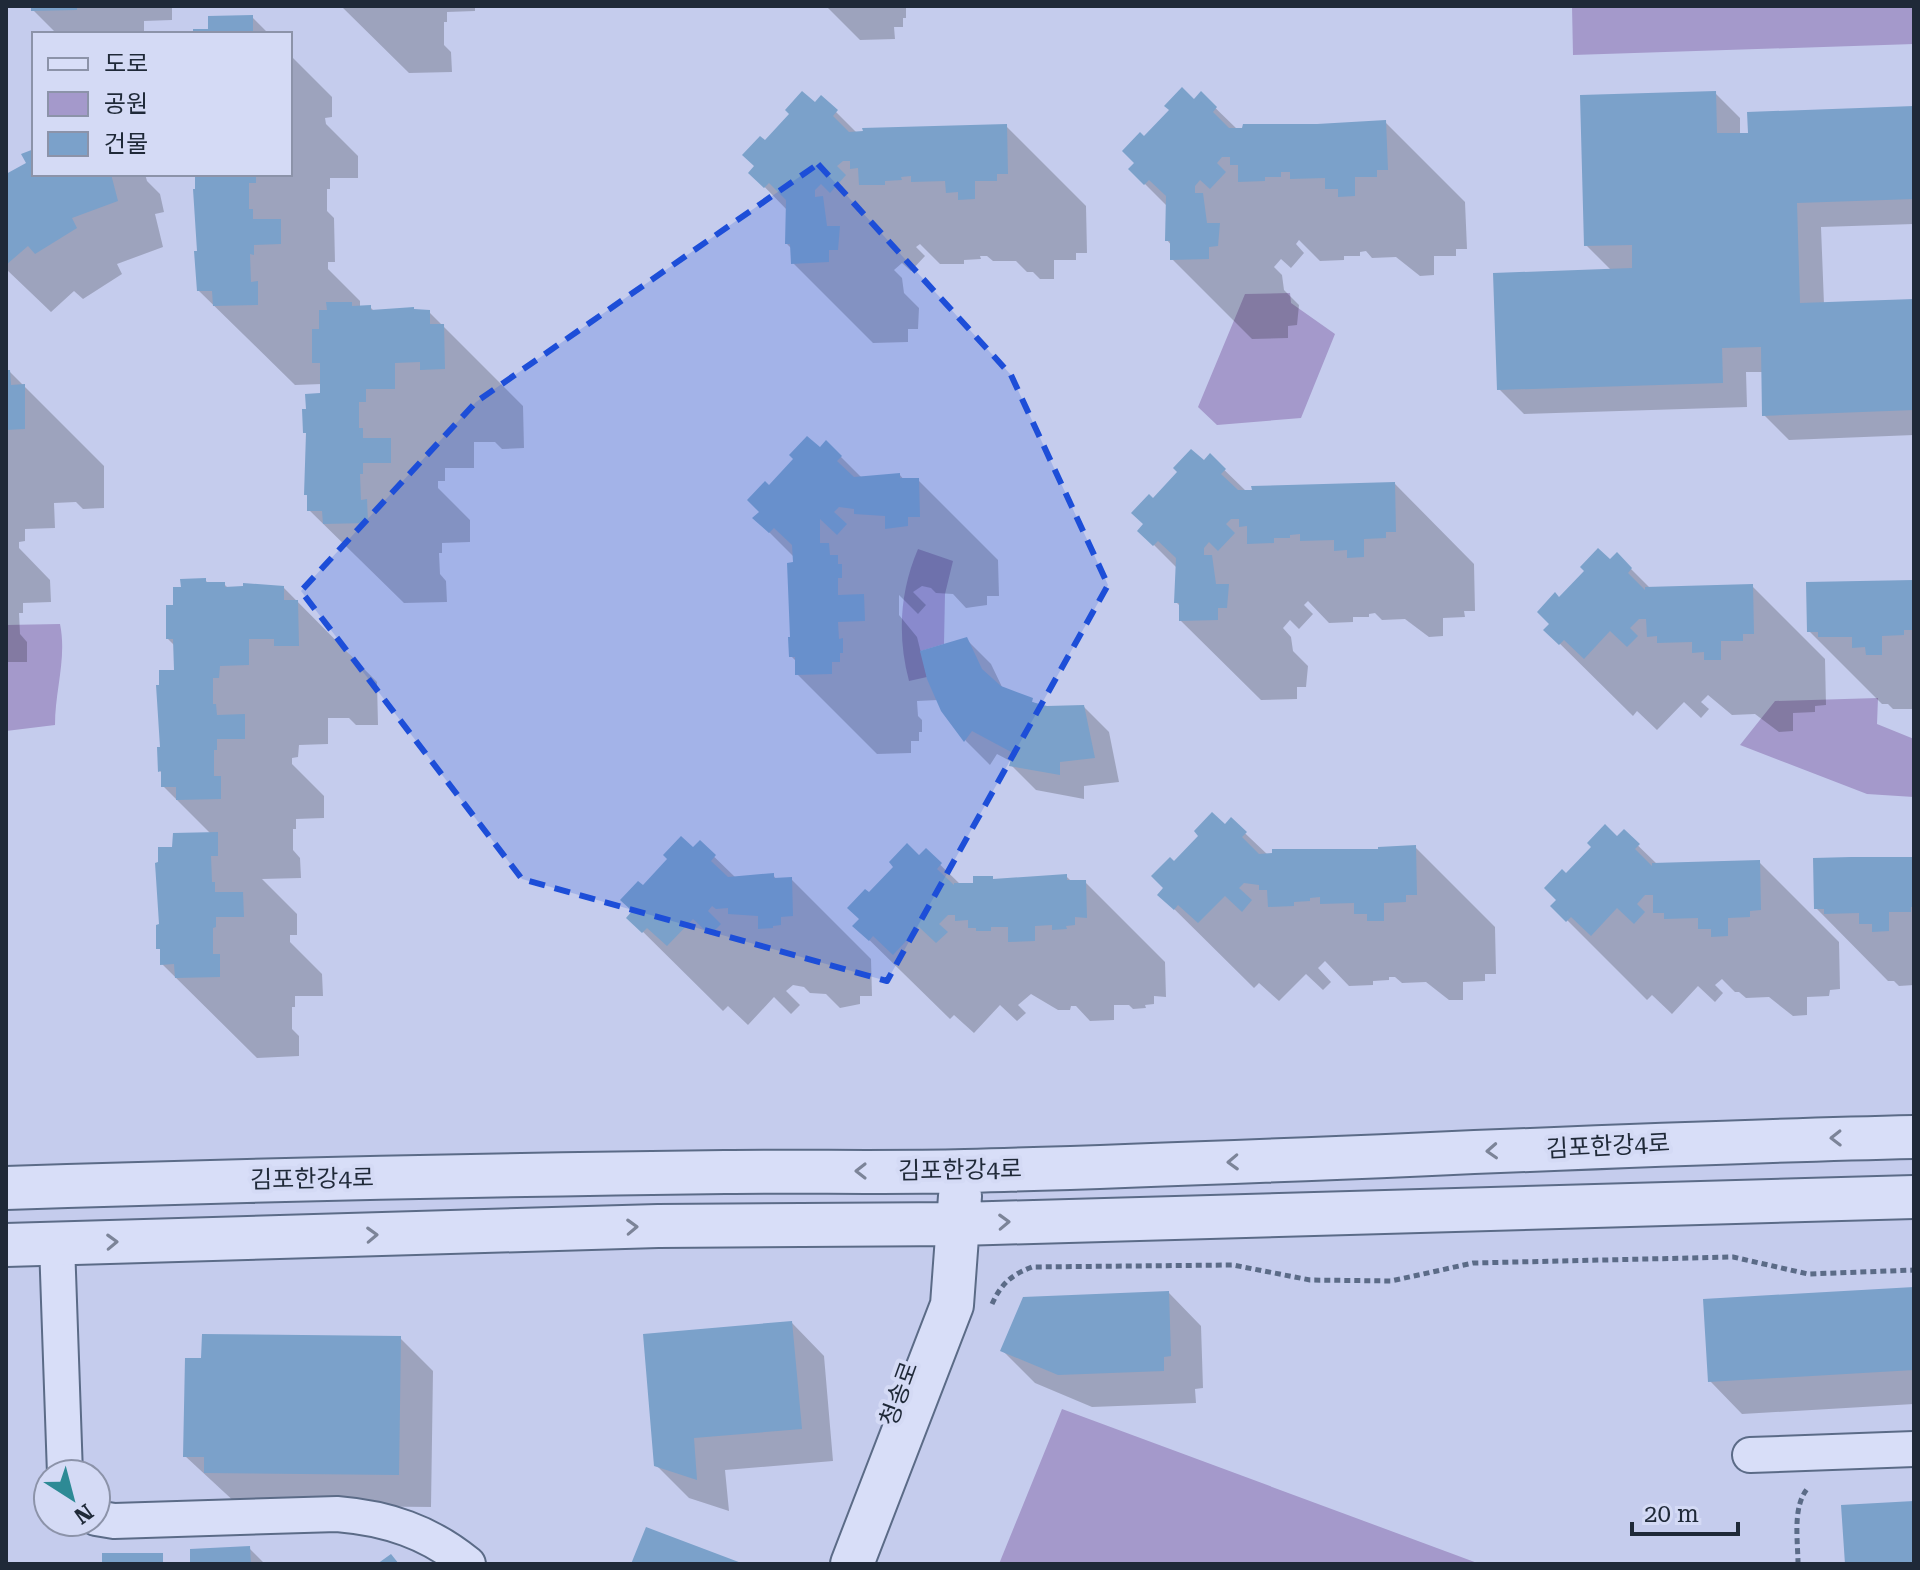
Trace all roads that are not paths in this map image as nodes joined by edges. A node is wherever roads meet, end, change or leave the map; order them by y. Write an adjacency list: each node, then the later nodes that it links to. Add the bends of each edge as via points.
1 (1914, 1137): 2 (street, 김포한강4로, one-way to 2)
2 (961, 1171): 3 (street, 김포한강4로, one-way to 3); 5 (street, 청송로)
3 (6, 1188)
4 (1914, 1197): 5 (street, one-way to 4)
5 (959, 1224): 6 (street, one-way to 5, via 658,1226); 13 (street, 청송로); 14 (street, 청송로, via 952,1305)
6 (57, 1244): 7 (street); 10 (street)
7 (6, 1245)
8 (1914, 1449): 9 (street)
9 (1750, 1455)
10 (64, 1458)
11 (112, 1520): 12 (street, via 370,1517 429,1538)
12 (468, 1564)
13 (836, 1564)
14 (852, 1564)

